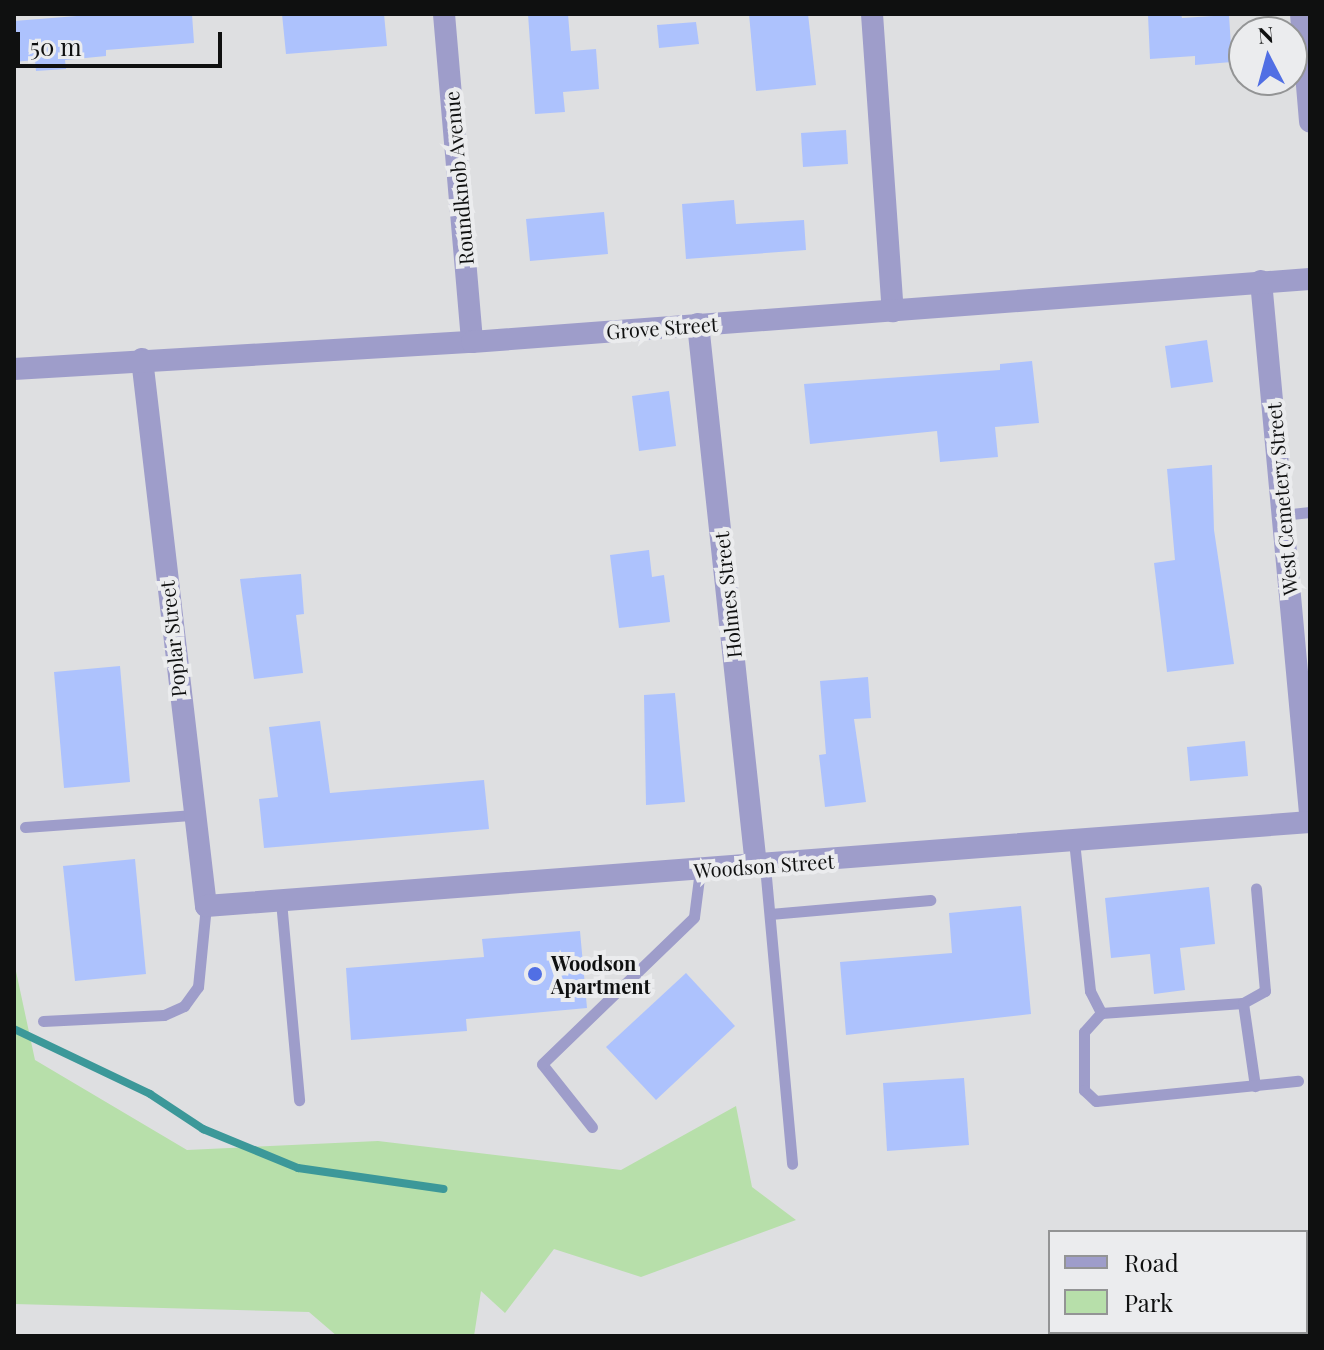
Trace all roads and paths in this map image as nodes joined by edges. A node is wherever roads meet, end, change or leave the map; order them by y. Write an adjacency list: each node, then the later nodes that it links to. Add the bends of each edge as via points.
1 (444, 14): 9 (street, Roundknob Avenue)
2 (872, 14): 7 (street)
3 (1301, 14): 4 (street)
4 (1310, 122)
5 (1310, 279): 6 (street, Grove Street)
6 (1261, 281): 7 (street, Grove Street); 13 (street, West Cemetery Street)
7 (893, 311): 8 (street, Grove Street)
8 (698, 324): 9 (street, Grove Street); 20 (street, Holmes Street)
9 (472, 342): 10 (street, Grove Street)
10 (142, 359): 11 (street, Grove Street); 16 (street, Poplar Street)
11 (14, 369)
12 (1310, 512): 13 (lane)
13 (1282, 515): 14 (street, West Cemetery Street)
14 (1301, 612): 15 (street, West Cemetery Street)
15 (1310, 813)
16 (191, 815): 18 (lane); 25 (street, Poplar Street)
17 (1310, 822): 19 (street, Woodson Street)
18 (25, 827)
19 (1074, 841): 20 (street, Woodson Street); 28 (lane, via 1090,991)
20 (761, 866): 21 (street, Woodson Street); 26 (lane)
21 (700, 870): 24 (street, Woodson Street); 33 (lane, via 694,917 542,1064)
22 (1256, 888): 27 (lane, via 1265,991)
23 (930, 900): 26 (lane)
24 (281, 901): 25 (street, Woodson Street); 32 (lane)
25 (212, 906): 29 (lane, via 198,987 184,1006 164,1015)
26 (770, 914): 34 (lane)
27 (1243, 1003): 28 (lane); 31 (lane)
28 (1101, 1013): 31 (lane, via 1084,1032 1084,1090 1096,1101)
29 (43, 1021)
30 (1298, 1081): 31 (lane)
31 (1255, 1086)
32 (299, 1100)
33 (592, 1127)
34 (792, 1164)

